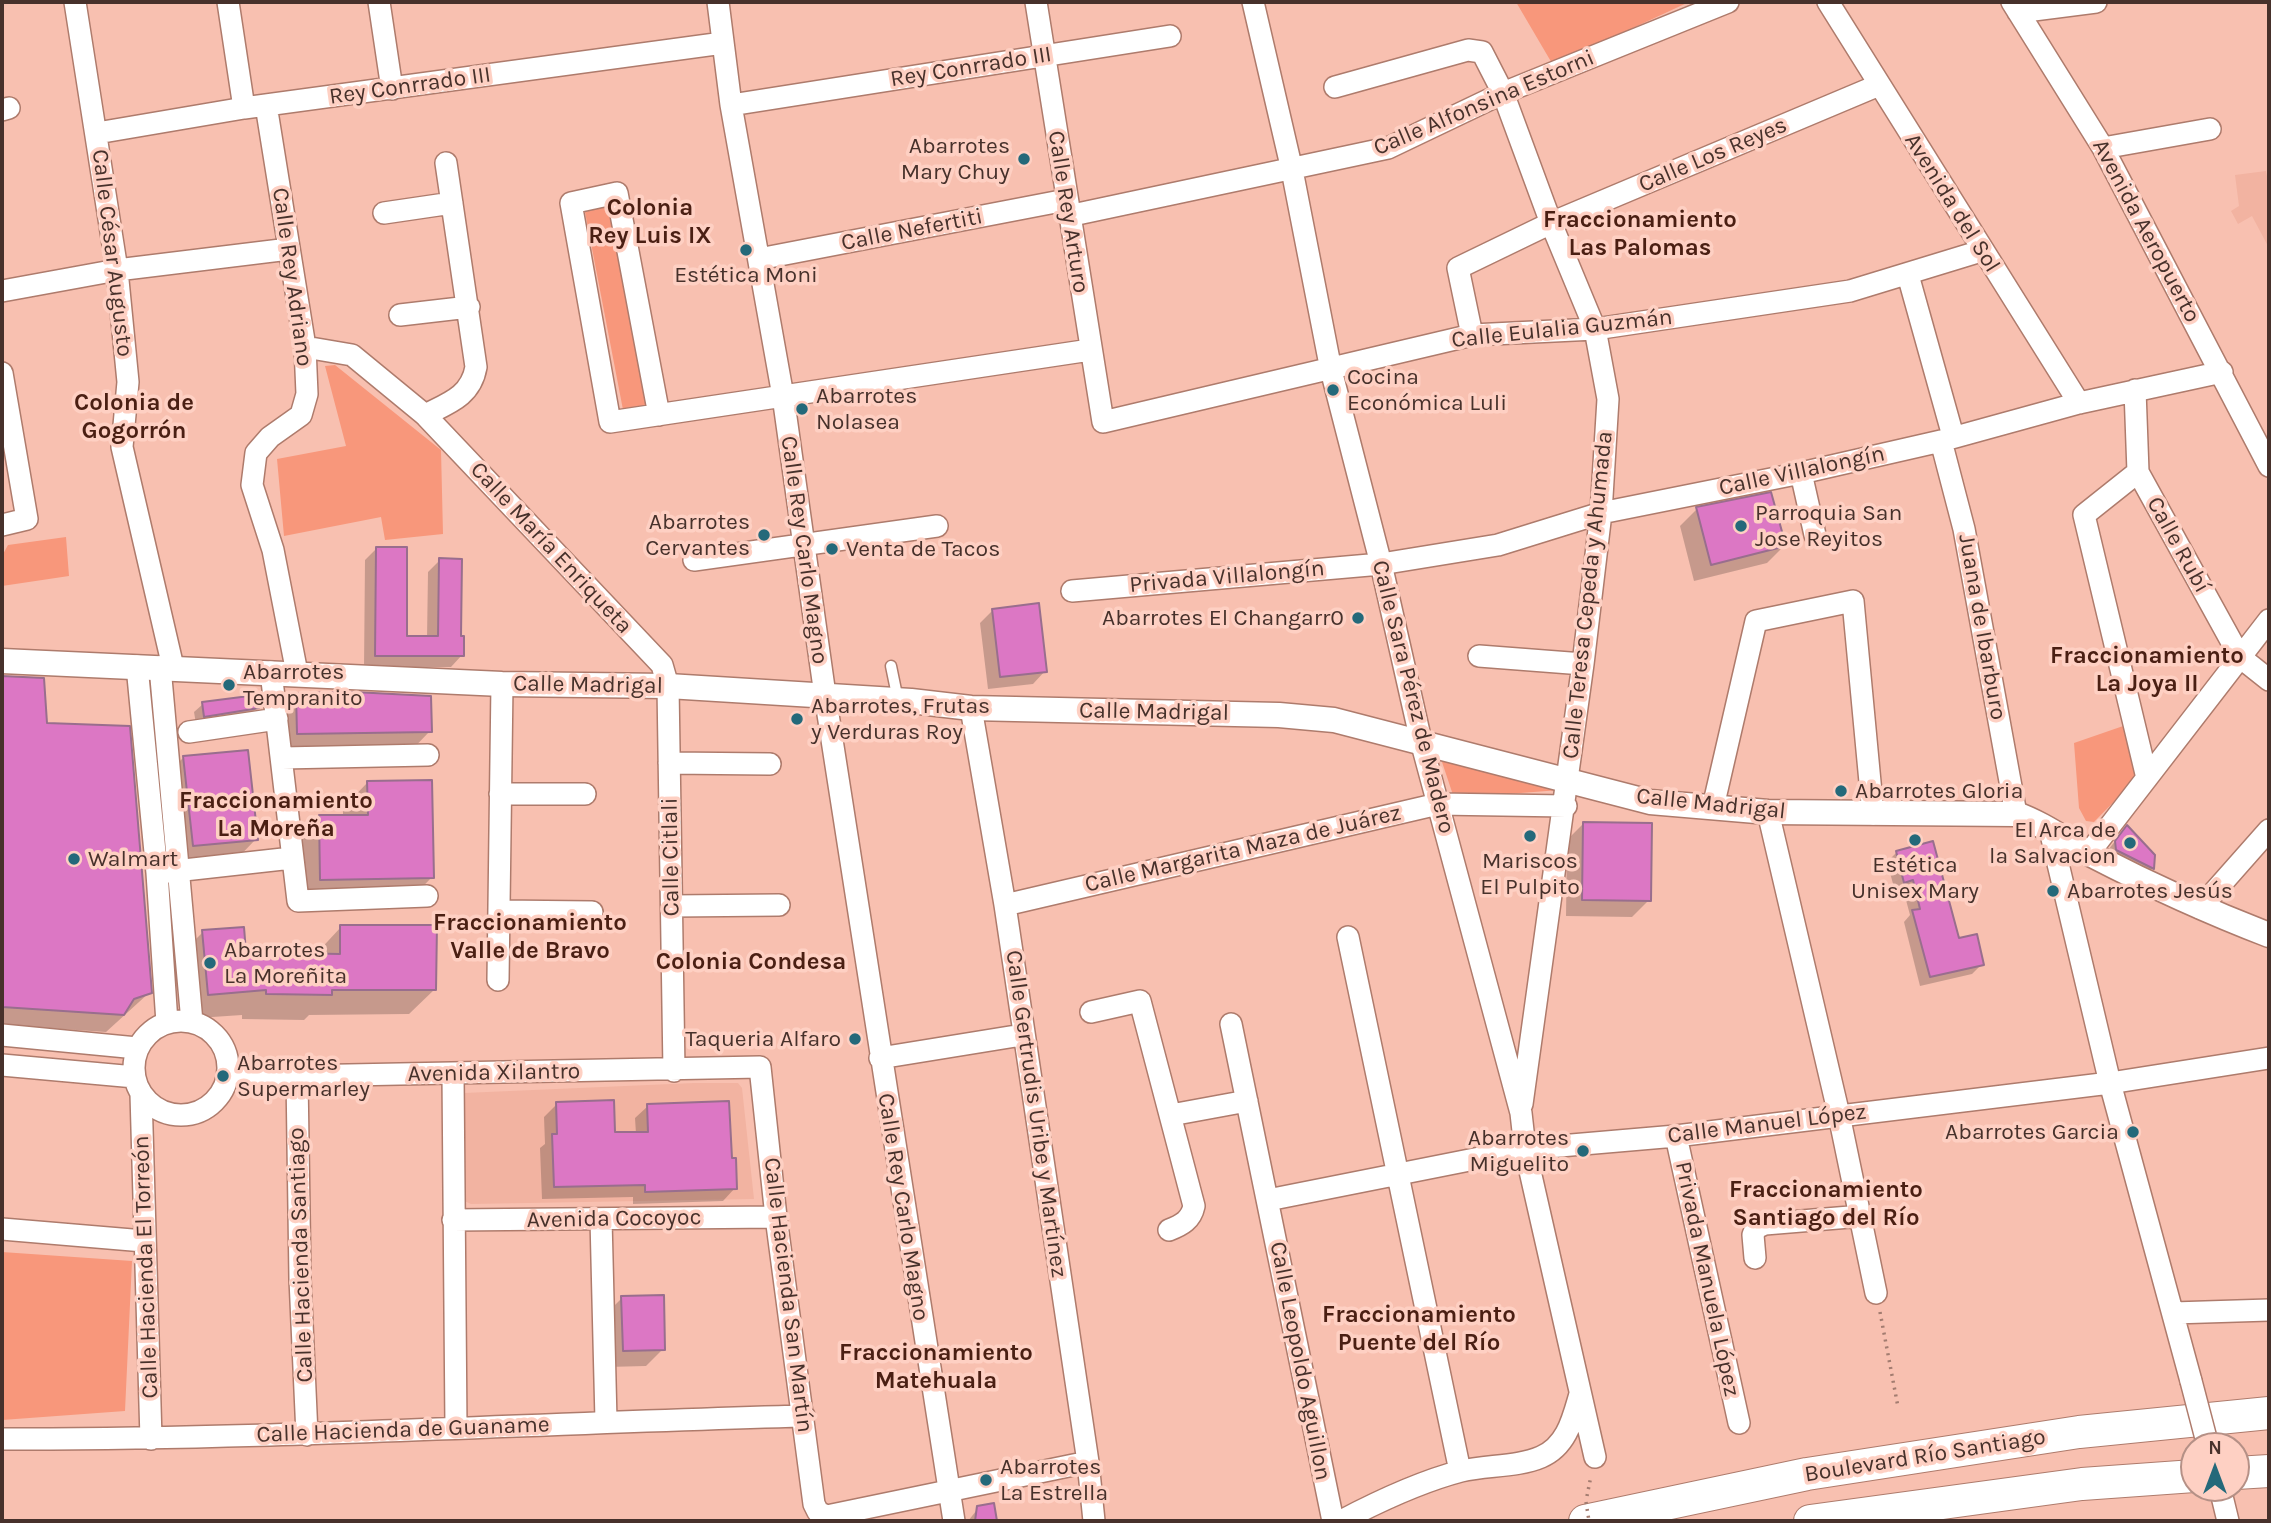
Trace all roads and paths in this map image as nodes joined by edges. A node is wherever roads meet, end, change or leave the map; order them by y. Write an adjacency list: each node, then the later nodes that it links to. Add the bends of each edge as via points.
1 (75, 2): 22 (street, Calle César Augusto)
2 (228, 2): 20 (street)
3 (379, 2): 16 (street)
4 (718, 2): 12 (street, Calle Rey Carlo Magno)
5 (1036, 2): 13 (street, Calle Rey Arturo)
6 (1252, 2): 25 (street, Calle Sara Pérez de Madero)
7 (1728, 2): 17 (street, Calle Alfonsina Estorni)
8 (1828, 2): 14 (street, Avenida del Sol)
9 (2096, 2): 10 (street)
10 (2015, 7): 23 (street, Avenida Aeropuerto)
11 (1170, 36): 13 (street, Rey Conrrado III)
12 (723, 43): 16 (street, Rey Conrrado III); 19 (street, Calle Rey Carlo Magno)
13 (1045, 56): 19 (street, Rey Conrrado III); 27 (street, Calle Rey Arturo)
14 (1879, 85): 29 (street, Calle Los Reyes); 31 (street, Avenida del Sol)
15 (1335, 86): 17 (street, Calle Teresa Cepeda y Ahumada, via 1468,50 1482,52)
16 (392, 89): 18 (street, Rey Conrrado III)
17 (1503, 93): 25 (street, Calle Alfonsina Estorni, via 1388,148); 29 (street, Calle Teresa Cepeda y Ahumada)
18 (266, 105): 20 (street, Rey Conrrado III); 30 (street, Calle Rey Adriano)
19 (731, 105): 32 (street, Calle Rey Carlo Magno)
20 (244, 107): 22 (street, Rey Conrrado III)
21 (2210, 129): 23 (street)
22 (97, 133): 33 (street, Calle César Augusto)
23 (2103, 148): 43 (street, Avenida Aeropuerto)
24 (446, 163): 26 (street)
25 (1292, 170): 27 (street, Calle Alfonsina Estorni); 42 (street, Calle Sara Pérez de Madero)
26 (452, 203): 28 (street); 36 (street)
27 (1067, 208): 32 (street, Calle Nefertiti); 41 (street, Calle Rey Arturo)
28 (384, 213)
29 (1550, 223): 38 (street, Calle Teresa Cepeda y Ahumada); 39 (street, Calle Los Reyes, via 1458,268)
30 (289, 249): 33 (street); 40 (street, Calle Rey Adriano)
31 (1981, 251): 34 (street, Calle Eulalia Guzmán); 47 (street, Avenida del Sol)
32 (759, 259): 46 (street, Calle Rey Carlo Magno)
33 (117, 270): 35 (street); 70 (street, Calle César Augusto, via 128,382 122,447)
34 (1908, 275): 38 (street, Calle Eulalia Guzmán, via 1850,291); 52 (street, Juana de Ibarburo)
35 (2, 291)
36 (469, 307): 37 (street); 49 (street, via 476,367 473,382 463,396)
37 (400, 315)
38 (1595, 329): 39 (street, Calle Eulalia Guzmán); 56 (street, Calle Teresa Cepeda y Ahumada, via 1608,399)
39 (1472, 335): 42 (street, Calle Eulalia Guzmán)
40 (305, 347): 49 (street, Calle María Enriqueta, via 352,355); 72 (street, Calle Rey Adriano, via 307,394 301,415 256,453 252,485 272,550)
41 (1090, 350): 46 (street); 51 (street, Calle Rey Arturo)
42 (1331, 370): 51 (street, Calle Eulalia Guzmán); 62 (street, Calle Sara Pérez de Madero)
43 (2222, 372): 45 (street, Calle Villalongín); 53 (street, Avenida Aeropuerto)
44 (2, 373): 48 (street)
45 (2135, 390): 47 (street, Calle Villalongín); 54 (street, Calle Rubí)
46 (783, 396): 50 (street); 60 (street, Calle Rey Carlo Magno)
47 (2079, 403): 52 (street, Calle Villalongín)
48 (5, 410): 57 (street, via 27,519)
49 (425, 415): 75 (street, Calle María Enriqueta, via 662,665)
50 (659, 415): 50 (street, via 617,193 571,203 610,422)
51 (1103, 422)
52 (1947, 438): 55 (street, Calle Villalongín); 95 (street, Juana de Ibarburo)
53 (2269, 466)
54 (2138, 472): 66 (street, Calle Rubí); 86 (street, via 2084,515)
55 (1801, 473): 56 (street, Calle Villalongín); 59 (street)
56 (1601, 513): 62 (street, Calle Villalongín, via 1499,545); 67 (street, Calle Teresa Cepeda y Ahumada)
57 (2, 524)
58 (937, 526): 60 (street)
59 (1815, 535)
60 (803, 546): 61 (street); 76 (street, Calle Rey Carlo Magno)
61 (694, 560)
62 (1381, 564): 63 (street, Privada Villalongín); 81 (street, Calle Sara Pérez de Madero)
63 (1072, 591)
64 (2269, 620): 66 (street)
65 (1479, 656): 67 (street)
66 (2240, 657): 73 (street, Calle Rubí); 86 (street)
67 (1583, 664): 87 (street, Calle Teresa Cepeda y Ahumada)
68 (5, 665): 70 (street, Calle Madrigal)
69 (891, 666): 77 (lane)
70 (157, 667): 71 (street, Calle Madrigal); 100 (street); 101 (street)
71 (271, 672): 72 (street, Calle Madrigal); 79 (street)
72 (296, 673): 74 (street, Calle Madrigal)
73 (2269, 680)
74 (502, 684): 75 (street, Calle Madrigal); 88 (street)
75 (668, 686): 76 (street, Calle Madrigal); 84 (street, Calle Citlali)
76 (825, 695): 77 (street, Calle Madrigal); 119 (street, Calle Rey Carlo Magno)
77 (898, 701): 78 (street, Calle Madrigal)
78 (971, 708): 81 (street, Calle Madrigal, via 1279,715 1334,720); 104 (street, Calle Gertrudis Uribe y Martínez)
79 (277, 719): 80 (street); 83 (street)
80 (189, 732)
81 (1421, 741): 87 (street, Calle Madrigal); 90 (street, Calle Sara Pérez de Madero)
82 (428, 755): 83 (street)
83 (282, 758): 99 (street)
84 (669, 763): 85 (street); 105 (street, Calle Citlali)
85 (770, 764)
86 (2147, 778): 98 (street)
87 (1569, 780): 91 (street, Calle Teresa Cepeda y Ahumada); 92 (street, Calle Madrigal, via 1650,802)
88 (500, 794): 89 (street); 107 (street)
89 (584, 794)
90 (1438, 804): 91 (street, Calle Margarita Maza de Juárez); 104 (street, Calle Margarita Maza de Juárez); 130 (street, Calle Sara Pérez de Madero)
91 (1566, 806): 130 (street, Calle Teresa Cepeda y Ahumada)
92 (1713, 807): 93 (street, Calle Madrigal); 94 (street, via 1756,621 1853,601)
93 (1768, 812): 94 (street, Calle Madrigal); 132 (street)
94 (1873, 814): 95 (street, Calle Madrigal)
95 (2016, 814): 96 (street, Calle Madrigal)
96 (2050, 830): 98 (street, Calle Madrigal); 127 (street)
97 (2269, 830): 106 (street)
98 (2089, 853): 106 (street, Calle Madrigal)
99 (292, 858): 100 (street); 102 (street, via 298,901)
100 (179, 870): 101 (street); 113 (street)
101 (157, 873): 114 (street)
102 (427, 896)
103 (779, 905): 105 (street)
104 (1005, 905): 117 (street, Calle Gertrudis Uribe y Martínez)
105 (672, 906): 123 (street, Calle Citlali)
106 (2200, 908): 109 (street, Calle Madrigal)
107 (499, 911): 108 (street); 111 (street)
108 (592, 912)
109 (2269, 935)
110 (1349, 937): 135 (street)
111 (498, 980)
112 (1091, 1012): 131 (street, via 1140,1000)
113 (192, 1022): 114 (street); 124 (street, via 219,1041)
114 (167, 1023): 118 (street, via 145,1037)
115 (1231, 1024): 129 (street, Calle Leopoldo Aguillon)
116 (2, 1035): 118 (street)
117 (1022, 1035): 119 (street); 160 (street, Calle Gertrudis Uribe y Martínez)
118 (138, 1048): 128 (street)
119 (880, 1058): 165 (street, Calle Rey Carlo Magno)
120 (2269, 1058): 127 (street, Calle Manuel López)
121 (2, 1065): 128 (street)
122 (760, 1067): 123 (street, Avenida Xilantro); 138 (street, Calle Hacienda San Martín)
123 (674, 1070): 125 (street, Avenida Xilantro)
124 (228, 1073): 126 (street, Avenida Xilantro); 128 (street, via 222,1091 209,1105 192,1113 173,1114 155,1107)
125 (453, 1074): 126 (street, Avenida Xilantro); 140 (street)
126 (297, 1076): 156 (street, Calle Hacienda Santiago)
127 (2110, 1083): 132 (street, Calle Manuel López); 147 (street)
128 (138, 1086): 143 (street, Calle Hacienda El Torreón)
129 (1247, 1101): 131 (street); 136 (street, Calle Leopoldo Aguillon)
130 (1521, 1113): 134 (street, Calle Sara Pérez de Madero)
131 (1171, 1115): 142 (street, via 1194,1206 1192,1215)
132 (1839, 1115): 133 (street, Calle Manuel López); 137 (street)
133 (1676, 1136): 134 (street, Calle Manuel López); 153 (street, Privada Manuela López)
134 (1525, 1149): 135 (street, Calle Manuel López); 148 (street, Calle Sara Pérez de Madero)
135 (1396, 1174): 136 (street, Calle Manuel López); 161 (street)
136 (1268, 1200): 169 (street, Calle Leopoldo Aguillon)
137 (1862, 1216): 144 (street, via 1765,1224 1756,1228); 145 (street)
138 (776, 1217): 139 (street, Avenida Cocoyoc); 151 (street, Calle Hacienda San Martín)
139 (601, 1219): 140 (street, Avenida Cocoyoc); 152 (street)
140 (453, 1220): 154 (street)
141 (2, 1229): 143 (street)
142 (1169, 1230)
143 (144, 1241): 158 (street, Calle Hacienda El Torreón)
144 (1755, 1258)
145 (1876, 1293): 149 (path)
146 (2269, 1310): 147 (street)
147 (2173, 1313): 155 (street, bridge)
148 (1581, 1391): 159 (street, Calle Sara Pérez de Madero); 161 (street, via 1570,1429 1541,1457)
149 (1898, 1407)
150 (2269, 1413): 166 (main road, Boulevard Río Santiago, via 2079,1432 1807,1474)
151 (804, 1416): 152 (street, Calle Hacienda de Guaname); 165 (street, Calle Hacienda San Martín, via 818,1512 827,1516)
152 (606, 1421): 154 (street, Calle Hacienda de Guaname)
153 (1738, 1423)
154 (456, 1428): 156 (street, Calle Hacienda de Guaname)
155 (2204, 1432)
156 (307, 1435): 158 (street, Calle Hacienda de Guaname)
157 (2, 1438): 158 (street, Calle Hacienda de Guaname)
158 (151, 1439)
159 (1595, 1457): 166 (path)
160 (1088, 1462): 165 (street); 168 (street, Calle Gertrudis Uribe y Martínez)
161 (1460, 1471): 170 (street, via 1381,1500)
162 (2269, 1471): 163 (main road)
163 (2250, 1472)
164 (2180, 1477): 171 (main road, Boulevard Río Santiago, via 2082,1484)
165 (947, 1493): 167 (street, Calle Rey Carlo Magno)
166 (1587, 1515)
167 (954, 1521)
168 (1094, 1521)
169 (1333, 1521)
170 (1341, 1521)
171 (1810, 1521)

